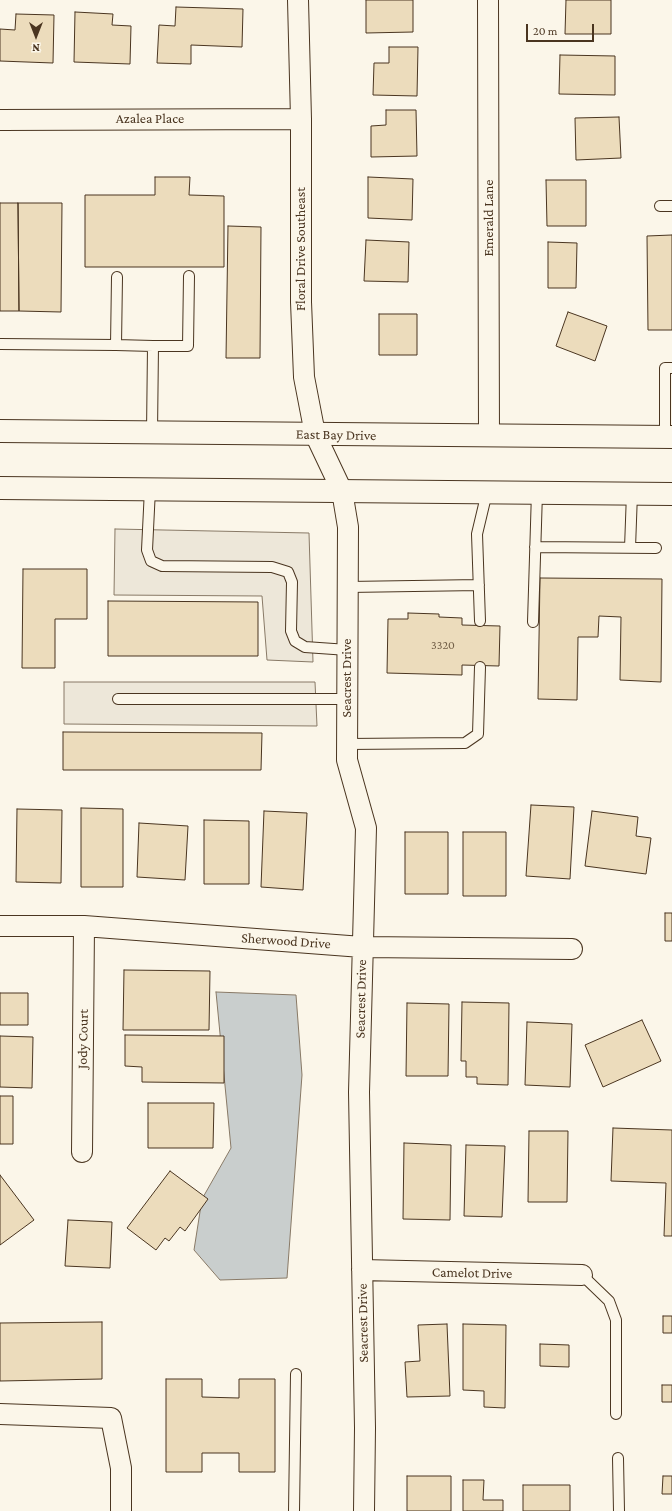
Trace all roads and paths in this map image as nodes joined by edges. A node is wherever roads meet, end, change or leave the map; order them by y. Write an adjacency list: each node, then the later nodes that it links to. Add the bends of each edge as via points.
1 (298, 0): 3 (street, Floral Drive Southeast)
2 (488, 0): 16 (street, Emerald Lane)
3 (300, 119): 4 (street, Azalea Place); 15 (street, Floral Drive Southeast, via 304,378)
4 (0, 120)
5 (660, 206): 6 (lane)
6 (672, 206)
7 (117, 276): 10 (lane)
8 (189, 276): 11 (lane, via 188,346)
9 (0, 344): 10 (lane)
10 (116, 346): 11 (lane)
11 (153, 346): 14 (lane)
12 (672, 368): 17 (lane, via 665,368)
13 (0, 432): 14 (main road, East Bay Drive)
14 (152, 433): 15 (main road, East Bay Drive)
15 (315, 434): 16 (main road, East Bay Drive); 20 (street, Floral Drive Southeast)
16 (489, 436): 17 (main road, East Bay Drive)
17 (668, 437)
18 (0, 488): 19 (main road)
19 (150, 489): 20 (main road); 32 (lane, via 147,550 151,561 162,566 272,567 288,572 292,582 291,631 295,641 304,647)
20 (342, 491): 21 (main road); 29 (street, Seacrest Drive, via 348,527)
21 (487, 492): 22 (main road); 28 (lane, via 477,534)
22 (537, 492): 23 (main road); 25 (lane)
23 (632, 493): 24 (main road); 26 (lane)
24 (672, 494)
25 (536, 547): 26 (lane); 31 (lane)
26 (630, 548): 27 (lane)
27 (656, 548)
28 (479, 586): 29 (lane); 30 (lane)
29 (348, 587): 32 (street, Seacrest Drive)
30 (480, 621)
31 (533, 622)
32 (348, 650): 34 (street, Seacrest Drive)
33 (480, 667): 36 (lane, via 478,734 465,743)
34 (347, 698): 35 (lane); 36 (street, Seacrest Drive)
35 (118, 699)
36 (347, 744): 39 (street, Seacrest Drive, via 347,760 366,828)
37 (0, 926): 38 (street, Sherwood Drive)
38 (84, 926): 39 (street, Sherwood Drive); 41 (street, Jody Court)
39 (362, 947): 40 (street, Sherwood Drive); 42 (street, Seacrest Drive, via 359,1092)
40 (572, 949)
41 (82, 1152)
42 (362, 1270): 43 (street, Camelot Drive); 50 (street, Seacrest Drive)
43 (582, 1275): 46 (lane, via 609,1301 616,1320)
44 (296, 1374): 49 (lane)
45 (0, 1414): 48 (street, via 111,1418 121,1468)
46 (616, 1414)
47 (618, 1458): 51 (lane)
48 (121, 1511)
49 (294, 1511)
50 (364, 1511)
51 (619, 1511)

